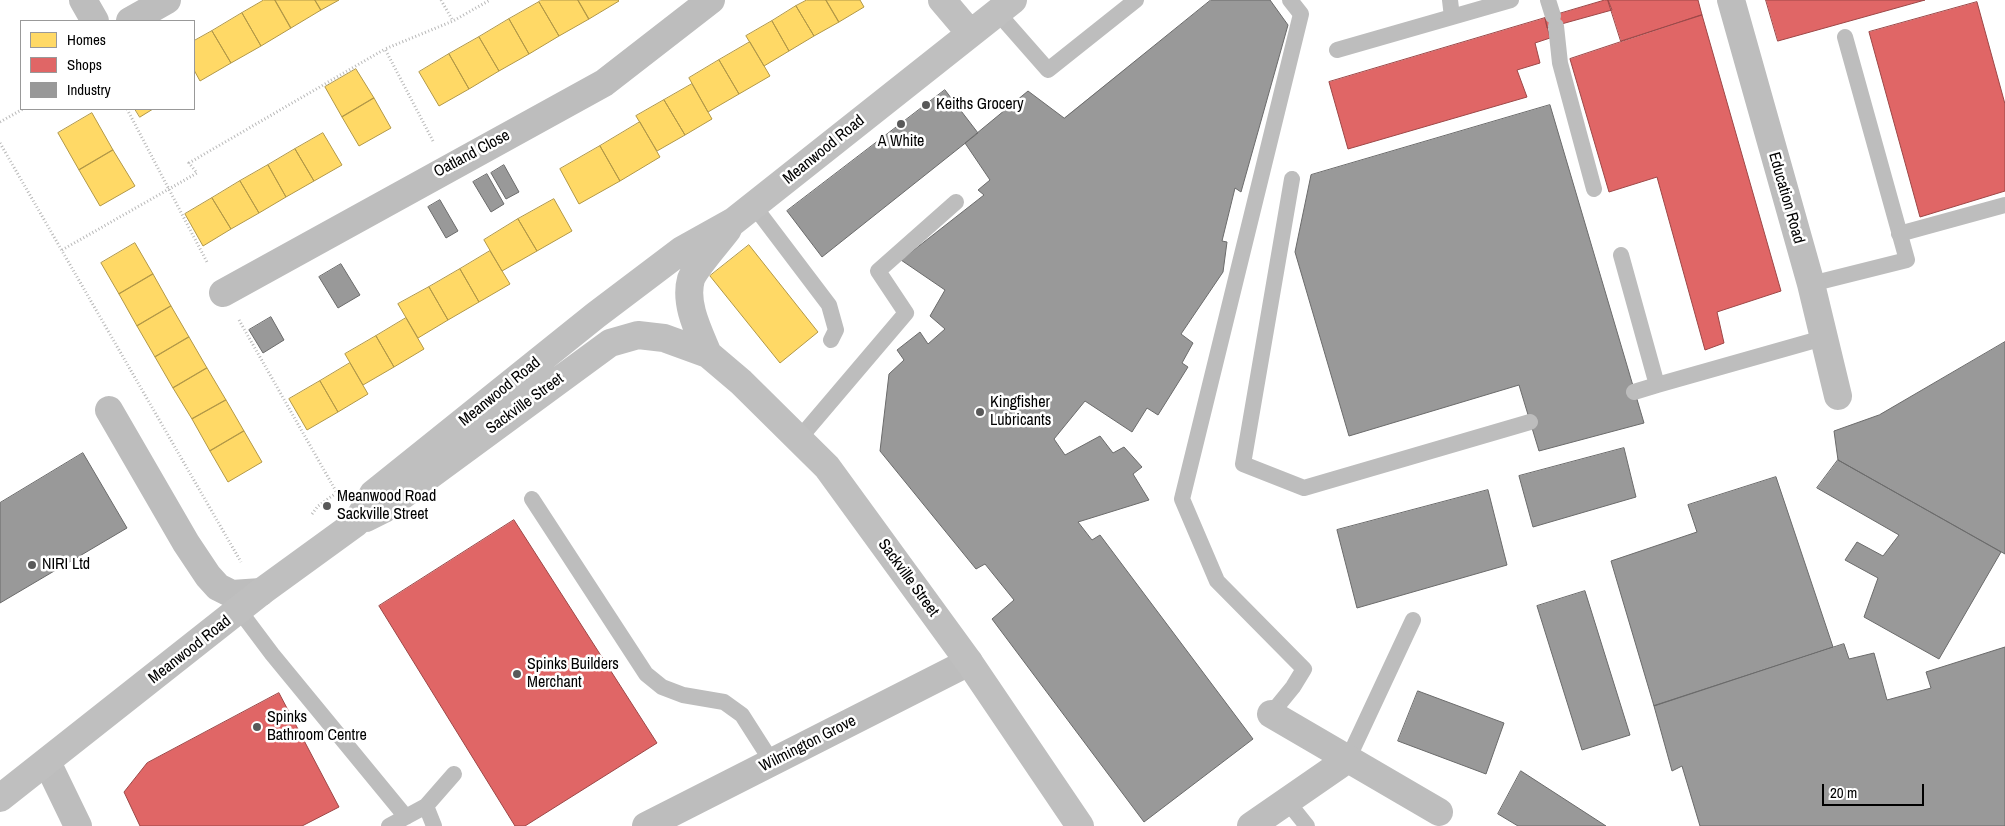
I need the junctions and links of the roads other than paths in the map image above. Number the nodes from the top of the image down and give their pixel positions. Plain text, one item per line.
1 (83, 0) edge
2 (167, 0) edge
3 (711, 0) edge
4 (942, 0) edge
5 (1136, 0) edge
6 (1290, 0) edge
7 (1450, 0) edge
8 (1511, 0) edge
9 (1731, 0) edge
10 (1005, 6) edge
11 (1552, 14) edge
12 (1452, 17) junction
13 (94, 20) edge
14 (132, 20) edge
15 (970, 32) junction
16 (1845, 37) dead end
17 (1337, 50) dead end
18 (1292, 179) dead end
19 (1594, 189) dead end
20 (956, 202) dead end
21 (2005, 205) edge
22 (744, 213) junction
23 (1899, 234) junction
24 (1621, 255) dead end
25 (1811, 284) junction
26 (223, 293) dead end
27 (1823, 338) junction
28 (831, 340) dead end
29 (708, 354) junction
30 (1657, 385) junction
31 (1634, 392) dead end
32 (1838, 396) dead end
33 (109, 410) dead end
34 (1530, 422) dead end
35 (798, 440) junction
36 (532, 499) dead end
37 (356, 523) junction
38 (261, 592) junction
39 (239, 610) junction
40 (1413, 620) dead end
41 (969, 662) junction
42 (1271, 714) joint
43 (1348, 759) junction
44 (47, 762) junction
45 (772, 762) junction
46 (454, 774) dead end
47 (0, 798) edge
48 (1287, 801) junction
49 (426, 806) junction
50 (406, 817) junction
51 (1442, 819) edge
52 (78, 826) edge
53 (389, 826) edge
54 (434, 826) edge
55 (646, 826) edge
56 (1080, 826) edge
57 (1251, 826) edge
58 (1308, 826) edge

1 - 13 street
2 - 14 street
3 - 26 street, Oatland Close
4 - 15 street
5 - 10 lane
6 - 42 lane
7 - 12 lane
8 - 12 lane
9 - 25 street, Education Road
10 - 15 street, Meanwood Road
11 - 19 lane
12 - 17 lane
15 - 22 street, Meanwood Road
16 - 23 lane
18 - 34 lane
20 - 35 lane
21 - 23 lane
22 - 28 lane
22 - 29 street, Sackville Street
22 - 37 street, Meanwood Road
23 - 25 lane
24 - 30 lane
25 - 27 street, Education Road
27 - 30 lane
27 - 32 street, Education Road
29 - 35 street, Sackville Street
29 - 37 street, Sackville Street
30 - 31 lane
33 - 38 street
35 - 41 street, Sackville Street
36 - 45 lane
37 - 38 street, Meanwood Road
38 - 39 street, Meanwood Road
39 - 44 street, Meanwood Road
39 - 50 lane
40 - 43 lane
41 - 45 street, Wilmington Grove
41 - 56 street, Sackville Street
42 - 43 street
43 - 48 street
43 - 51 street
44 - 47 street, Meanwood Road
44 - 52 street
45 - 55 street, Wilmington Grove
46 - 49 lane
48 - 57 street
48 - 58 lane
49 - 50 lane
49 - 54 lane
50 - 53 lane

